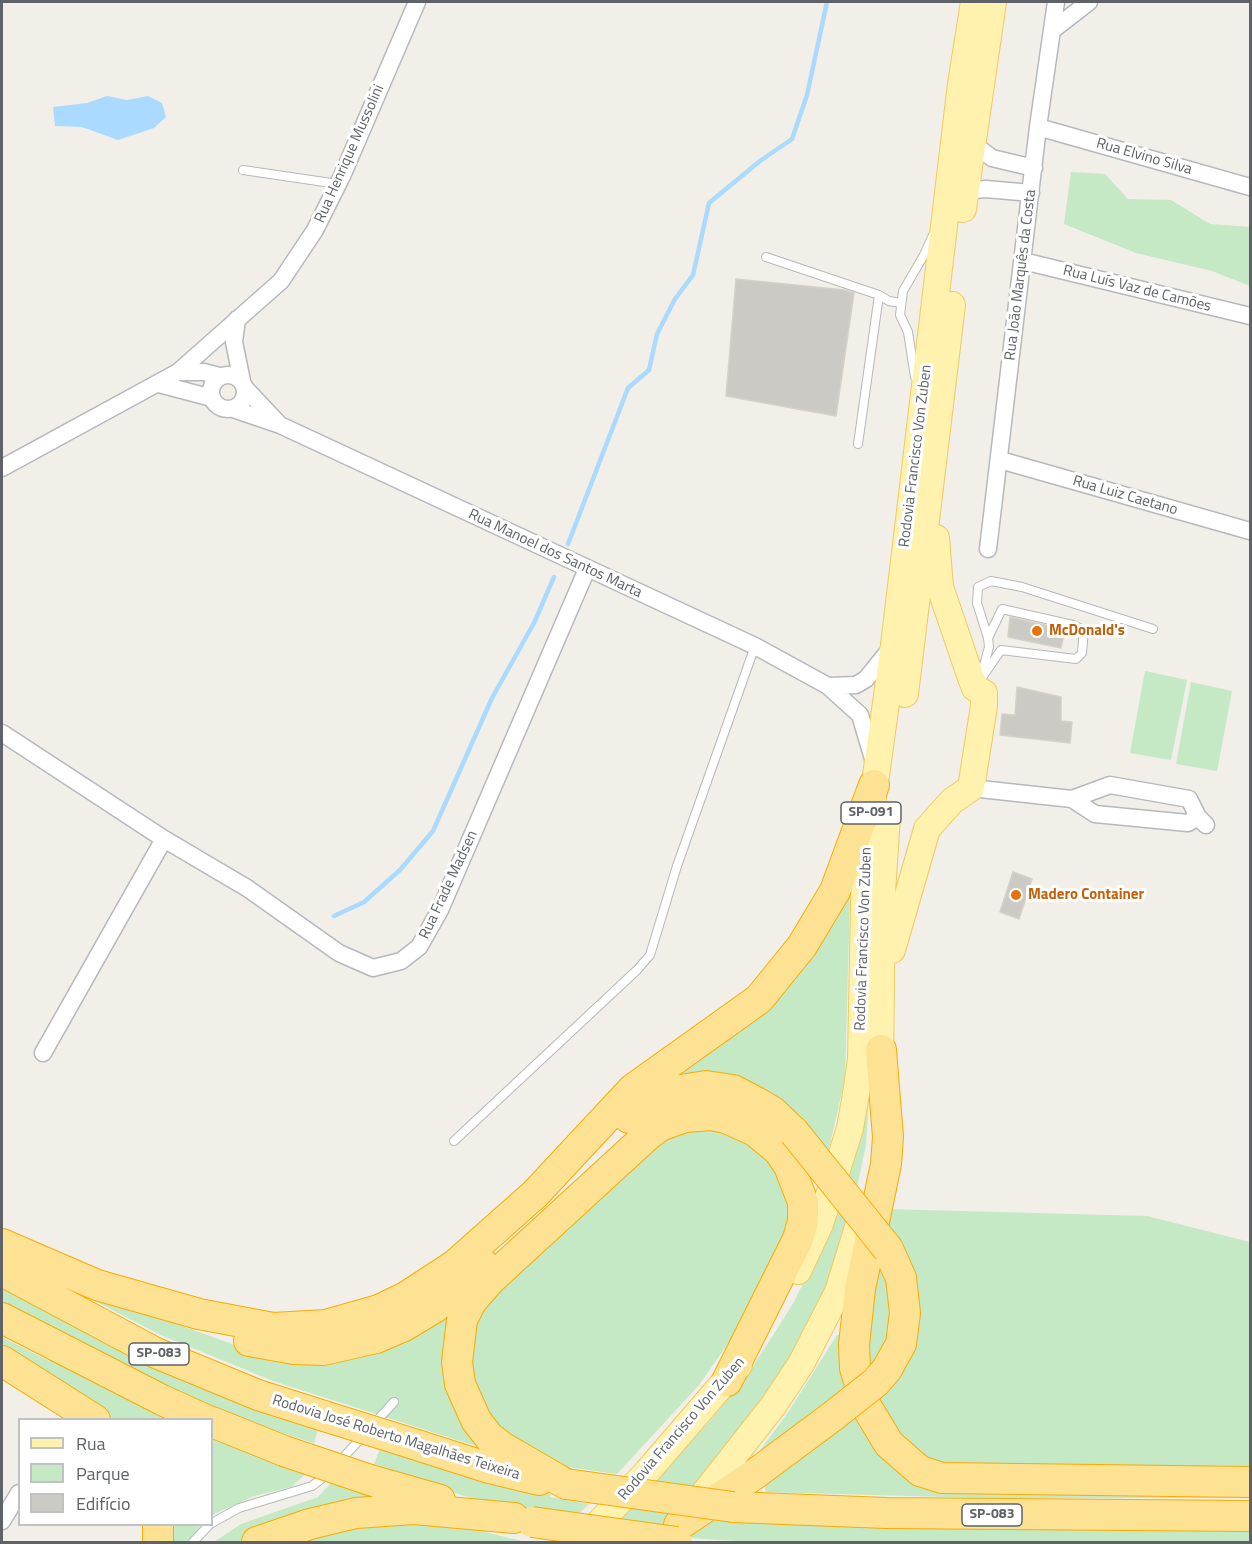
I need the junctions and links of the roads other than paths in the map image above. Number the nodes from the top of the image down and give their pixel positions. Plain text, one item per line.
1 (417, 2) edge
2 (974, 2) edge
3 (993, 2) edge
4 (1056, 2) edge
5 (1089, 2) edge
6 (1054, 29) junction
7 (1038, 127) junction
8 (972, 143) junction
9 (1034, 168) junction
10 (243, 170) dead end
11 (338, 184) junction
12 (1251, 187) edge
13 (1031, 193) junction
14 (956, 196) junction
15 (766, 257) dead end
16 (1023, 261) junction
17 (879, 295) junction
18 (901, 303) junction
19 (1251, 316) edge
20 (237, 319) junction
21 (213, 339) junction
22 (178, 372) junction
23 (212, 374) junction
24 (159, 384) junction
25 (244, 385) junction
26 (212, 398) junction
27 (233, 409) junction
28 (929, 424) junction
29 (280, 425) junction
30 (858, 444) dead end
31 (1000, 460) junction
32 (2, 468) edge
33 (1251, 531) edge
34 (988, 549) dead end
35 (587, 569) junction
36 (1153, 629) dead end
37 (988, 638) junction
38 (894, 645) junction
39 (755, 646) junction
40 (970, 674) junction
41 (828, 686) junction
42 (2, 733) edge
43 (875, 778) junction
44 (971, 788) junction
45 (1072, 799) junction
46 (164, 839) junction
47 (882, 994) junction
48 (882, 1050) junction
49 (43, 1053) dead end
50 (454, 1141) dead end
51 (2, 1244) edge
52 (2, 1271) edge
53 (97, 1284) junction
54 (2, 1318) edge
55 (2, 1361) edge
56 (727, 1381) junction
57 (394, 1402) dead end
58 (93, 1418) edge
59 (204, 1418) edge
60 (213, 1422) edge
61 (1251, 1482) edge
62 (566, 1484) junction
63 (18, 1495) edge
64 (1251, 1516) edge
65 (523, 1520) junction
66 (2, 1521) edge
67 (213, 1523) edge
68 (158, 1526) edge
69 (209, 1526) edge
70 (673, 1537) edge
71 (158, 1542) edge
72 (193, 1542) edge
73 (257, 1542) edge
74 (580, 1542) edge

1 - 11 street, Rua Henrique Mussolini
2 - 14 main road, Rodovia Francisco Von Zuben / SP-091
3 - 8 main road, Rodovia Francisco Von Zuben / SP-091
4 - 6 street, Rua João Marquês da Costa
5 - 6 street
6 - 7 street, Rua João Marquês da Costa
7 - 9 street, Rua João Marquês da Costa
7 - 12 street, Rua Elvino Silva
8 - 9 street
8 - 14 main road, Rodovia Francisco Von Zuben / SP-091
9 - 13 street, Rua João Marquês da Costa
10 - 11 lane
11 - 20 street, Rua Henrique Mussolini
13 - 14 street
13 - 16 street, Rua João Marquês da Costa
14 - 18 lane
14 - 28 main road, Rodovia Francisco Von Zuben / SP-091
15 - 17 lane
16 - 19 street, Rua Luís Vaz de Camões
16 - 31 street, Rua João Marquês da Costa
17 - 18 lane
17 - 30 lane
18 - 28 lane
20 - 21 street, Rua Henrique Mussolini
20 - 25 street
21 - 22 street, Rua Henrique Mussolini
21 - 23 street
22 - 23 street
22 - 24 street, Rua Henrique Mussolini
23 - 25 street
23 - 26 street
24 - 26 street
24 - 32 street, Rua Henrique Mussolini
25 - 27 street
25 - 29 street, Rua Manoel dos Santos Marta
26 - 27 street
27 - 29 street, Rua Manoel dos Santos Marta
28 - 38 main road, Rodovia Francisco Von Zuben / SP-091
28 - 40 main road
28 - 47 main road, Rodovia Francisco Von Zuben / SP-091
29 - 35 street, Rua Manoel dos Santos Marta
31 - 33 street, Rua Luiz Caetano
31 - 34 street, Rua João Marquês da Costa
35 - 39 street, Rua Manoel dos Santos Marta
35 - 46 street, Rua Frade Madsen
36 - 37 lane
37 - 40 lane
37 - 40 lane
38 - 41 street
38 - 43 main road, Rodovia Francisco Von Zuben / SP-091
39 - 41 street, Rua Manoel dos Santos Marta
39 - 50 lane
40 - 44 main road
41 - 43 street, Rua Manoel dos Santos Marta
42 - 46 street, Rua Frade Madsen
43 - 53 highway
43 - 56 main road, Rodovia Francisco Von Zuben / SP-091
44 - 45 street
44 - 47 main road
45 - 45 street
46 - 49 street
47 - 48 main road, Rodovia Francisco Von Zuben / SP-091
48 - 61 highway
48 - 70 main road, Rodovia Francisco Von Zuben / SP-091
51 - 53 highway
52 - 62 highway, Rodovia José Roberto Magalhães Teixeira / SP-083, bridge
53 - 70 highway, bridge
54 - 59 highway, SP-083
55 - 58 highway
56 - 62 highway
56 - 74 main road, Rodovia Francisco Von Zuben / SP-091
57 - 67 lane
60 - 65 highway, bridge
62 - 64 highway, Rodovia José Roberto Magalhães Teixeira / SP-083, bridge
63 - 66 street
65 - 70 highway, bridge
65 - 73 highway
68 - 71 highway
69 - 72 lane

